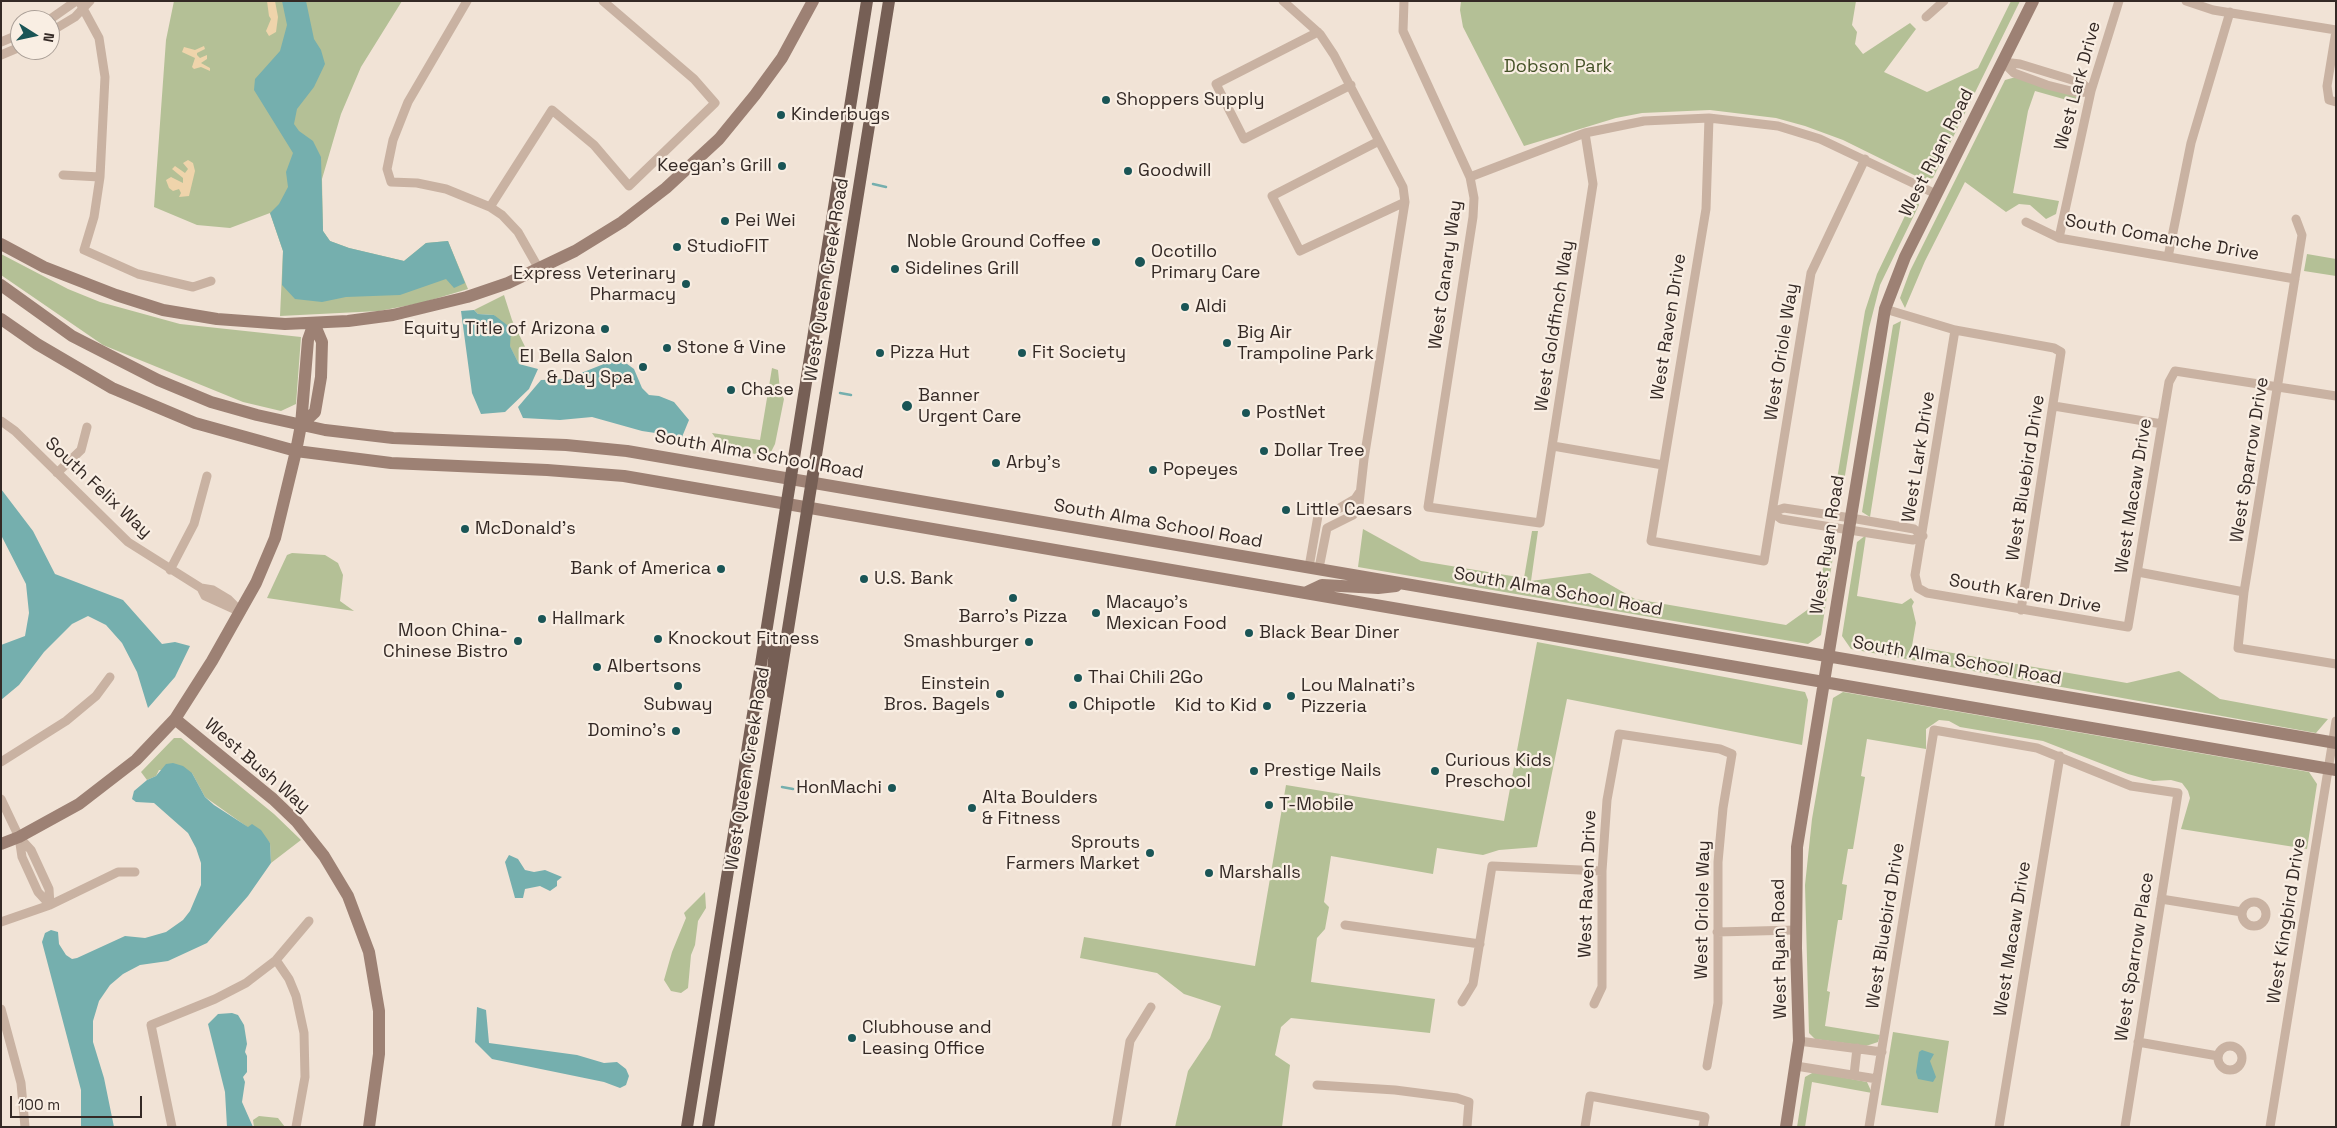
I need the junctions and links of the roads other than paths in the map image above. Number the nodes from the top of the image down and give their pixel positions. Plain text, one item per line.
1 (90, 1) edge
2 (468, 1) edge
3 (813, 1) edge
4 (867, 1) edge
5 (888, 1) edge
6 (1283, 1) edge
7 (1404, 1) edge
8 (1944, 1) edge
9 (2033, 1) edge
10 (2119, 1) edge
11 (2186, 1) edge
12 (603, 2) edge
13 (79, 4) edge
14 (2230, 12) junction
15 (60, 14) edge
16 (1926, 17) dead end
17 (60, 27) edge
18 (2336, 30) edge
19 (1318, 32) junction
20 (2003, 62) junction
21 (1351, 85) junction
22 (2092, 91) junction
23 (2332, 101) edge
24 (1709, 118) junction
25 (1586, 134) junction
26 (1379, 141) junction
27 (1865, 159) junction
28 (63, 175) dead end
29 (1470, 177) junction
30 (100, 178) junction
31 (1936, 194) junction
32 (1405, 202) junction
33 (490, 207) junction
34 (2296, 220) dead end
35 (2026, 222) dead end
36 (2059, 238) junction
37 (1, 244) edge
38 (2168, 256) junction
39 (538, 269) junction
40 (2295, 279) junction
41 (212, 282) dead end
42 (1, 285) edge
43 (1885, 309) junction
44 (1, 319) edge
45 (314, 323) junction
46 (1955, 330) junction
47 (2279, 386) junction
48 (2336, 396) edge
49 (2054, 406) junction
50 (1, 421) edge
51 (2162, 424) junction
52 (301, 425) junction
53 (87, 428) dead end
54 (1553, 446) junction
55 (296, 451) junction
56 (1663, 465) junction
57 (57, 473) junction
58 (207, 476) dead end
59 (791, 478) junction
60 (812, 482) junction
61 (1359, 493) junction
62 (787, 504) junction
63 (808, 508) junction
64 (1772, 512) junction
65 (1540, 523) joint
66 (1849, 524) junction
67 (1923, 536) junction
68 (1764, 561) joint
69 (1314, 568) junction
70 (170, 570) junction
71 (2138, 572) junction
72 (1412, 584) junction
73 (1918, 588) joint
74 (2244, 592) junction
75 (1305, 593) junction
76 (2021, 610) junction
77 (241, 612) junction
78 (2128, 627) joint
79 (765, 639) junction
80 (1828, 656) junction
81 (2336, 664) edge
82 (110, 676) dead end
83 (1824, 682) junction
84 (175, 719) junction
85 (2336, 721) edge
86 (772, 732) junction
87 (1619, 734) joint
88 (2334, 743) edge
89 (2060, 756) junction
90 (1, 762) edge
91 (2332, 769) edge
92 (1, 799) edge
93 (19, 837) junction
94 (1, 844) edge
95 (1602, 871) junction
96 (136, 872) dead end
97 (2162, 899) junction
98 (50, 905) junction
99 (2242, 912) dead end
100 (309, 921) dead end
101 (1, 922) edge
102 (1345, 925) dead end
103 (1796, 930) junction
104 (1717, 932) junction
105 (1480, 944) junction
106 (276, 960) junction
107 (1462, 1002) dead end
108 (1594, 1004) dead end
109 (1152, 1007) dead end
110 (1, 1009) edge
111 (1799, 1042) junction
112 (2138, 1042) junction
113 (1857, 1048) junction
114 (1882, 1052) junction
115 (2218, 1056) dead end
116 (1707, 1066) dead end
117 (1796, 1066) junction
118 (1854, 1075) junction
119 (1878, 1079) junction
120 (1317, 1085) dead end
121 (1704, 1122) edge
122 (25, 1127) edge
123 (172, 1127) edge
124 (296, 1127) edge
125 (369, 1127) edge
126 (687, 1127) edge
127 (708, 1127) edge
128 (1116, 1127) edge
129 (1467, 1127) edge
130 (1585, 1127) edge
131 (1786, 1127) edge
132 (1869, 1127) edge
133 (1999, 1127) edge
134 (2125, 1127) edge
135 (2270, 1127) edge

1 - 13 street
2 - 33 street
3 - 39 main road
4 - 59 main road, West Queen Creek Road
5 - 60 main road, West Queen Creek Road
6 - 19 street
7 - 29 street, West Canary Way
8 - 16 street
9 - 20 main road, West Ryan Road
10 - 22 street, West Lark Drive
11 - 14 street
12 - 33 street
13 - 15 street
13 - 17 street
13 - 30 street
14 - 18 street
14 - 38 street
18 - 23 street
19 - 21 street
19 - 21 street
20 - 22 street
20 - 31 main road, West Ryan Road
21 - 26 street
22 - 36 street, West Lark Drive
24 - 25 street
24 - 27 street
24 - 56 street, West Raven Drive
25 - 29 street
25 - 54 street, West Goldfinch Way
26 - 32 street
26 - 32 street
27 - 31 street
27 - 64 street, West Oriole Way
28 - 30 street
29 - 65 street, West Canary Way
30 - 41 street
31 - 43 main road, West Ryan Road
32 - 61 street
33 - 39 street
34 - 40 street, West Sparrow Drive
35 - 36 street, South Comanche Drive
36 - 38 street, South Comanche Drive
37 - 45 main road
38 - 40 street, South Comanche Drive
39 - 45 main road
40 - 47 street, West Sparrow Drive
42 - 52 main road, South Alma School Road
43 - 46 street
43 - 66 main road, West Ryan Road
44 - 55 main road
45 - 52 main road
46 - 49 street, West Bluebird Drive
46 - 67 street, West Lark Drive
47 - 48 street
47 - 51 street, West Macaw Drive
47 - 74 street, West Sparrow Drive
49 - 51 street
49 - 76 street, West Bluebird Drive
50 - 57 street, South Felix Way
51 - 71 street, West Macaw Drive
52 - 55 main road
52 - 59 main road, South Alma School Road
53 - 57 street
54 - 56 street
54 - 65 street, West Goldfinch Way
55 - 62 main road
55 - 77 main road
56 - 68 street, West Raven Drive
57 - 70 street, South Felix Way
58 - 70 street
59 - 60 main road, South Alma School Road
59 - 62 main road, West Queen Creek Road
60 - 63 main road, West Queen Creek Road
60 - 69 main road, South Alma School Road
61 - 69 street
61 - 69 street
62 - 63 main road
62 - 79 main road, West Queen Creek Road
63 - 75 main road
63 - 86 main road, West Queen Creek Road
64 - 66 street
64 - 68 street, West Oriole Way
66 - 67 street
66 - 80 main road, West Ryan Road
67 - 73 street, West Lark Drive
69 - 72 main road, South Alma School Road
70 - 77 street, South Felix Way
71 - 74 street
71 - 78 street, West Macaw Drive
72 - 75 main road
72 - 80 main road, South Alma School Road
73 - 76 street, South Karen Drive
74 - 81 street, West Sparrow Drive
75 - 83 main road
76 - 78 street, South Karen Drive
77 - 84 main road
79 - 86 main road
79 - 126 main road, West Queen Creek Road
80 - 83 main road, West Ryan Road
80 - 88 main road, South Alma School Road
82 - 90 street
83 - 91 main road
83 - 103 main road, West Ryan Road
84 - 93 main road
84 - 125 main road, West Bush Way
85 - 88 street, West Kingbird Drive
86 - 127 main road, West Queen Creek Road
87 - 95 street, West Raven Drive
87 - 104 street, West Oriole Way
88 - 91 street, West Kingbird Drive
89 - 97 street, West Sparrow Place
89 - 114 street, West Bluebird Drive
89 - 133 street, West Macaw Drive
91 - 135 street, West Kingbird Drive
92 - 93 street
93 - 94 main road
93 - 98 street
95 - 105 street
95 - 108 street, West Raven Drive
96 - 98 street
97 - 99 street
97 - 112 street, West Sparrow Place
98 - 101 street
100 - 106 street
102 - 105 street
103 - 104 street
103 - 111 main road, West Ryan Road
104 - 116 street, West Oriole Way
105 - 107 street
106 - 123 street
106 - 124 street
109 - 128 street
110 - 122 street
111 - 113 street
111 - 117 main road, West Ryan Road
112 - 115 street
112 - 134 street, West Sparrow Place
113 - 114 street
113 - 118 street
114 - 119 street, West Bluebird Drive
117 - 118 street
117 - 131 main road, West Ryan Road
118 - 119 street
119 - 132 street, West Bluebird Drive
120 - 129 street
121 - 130 street

